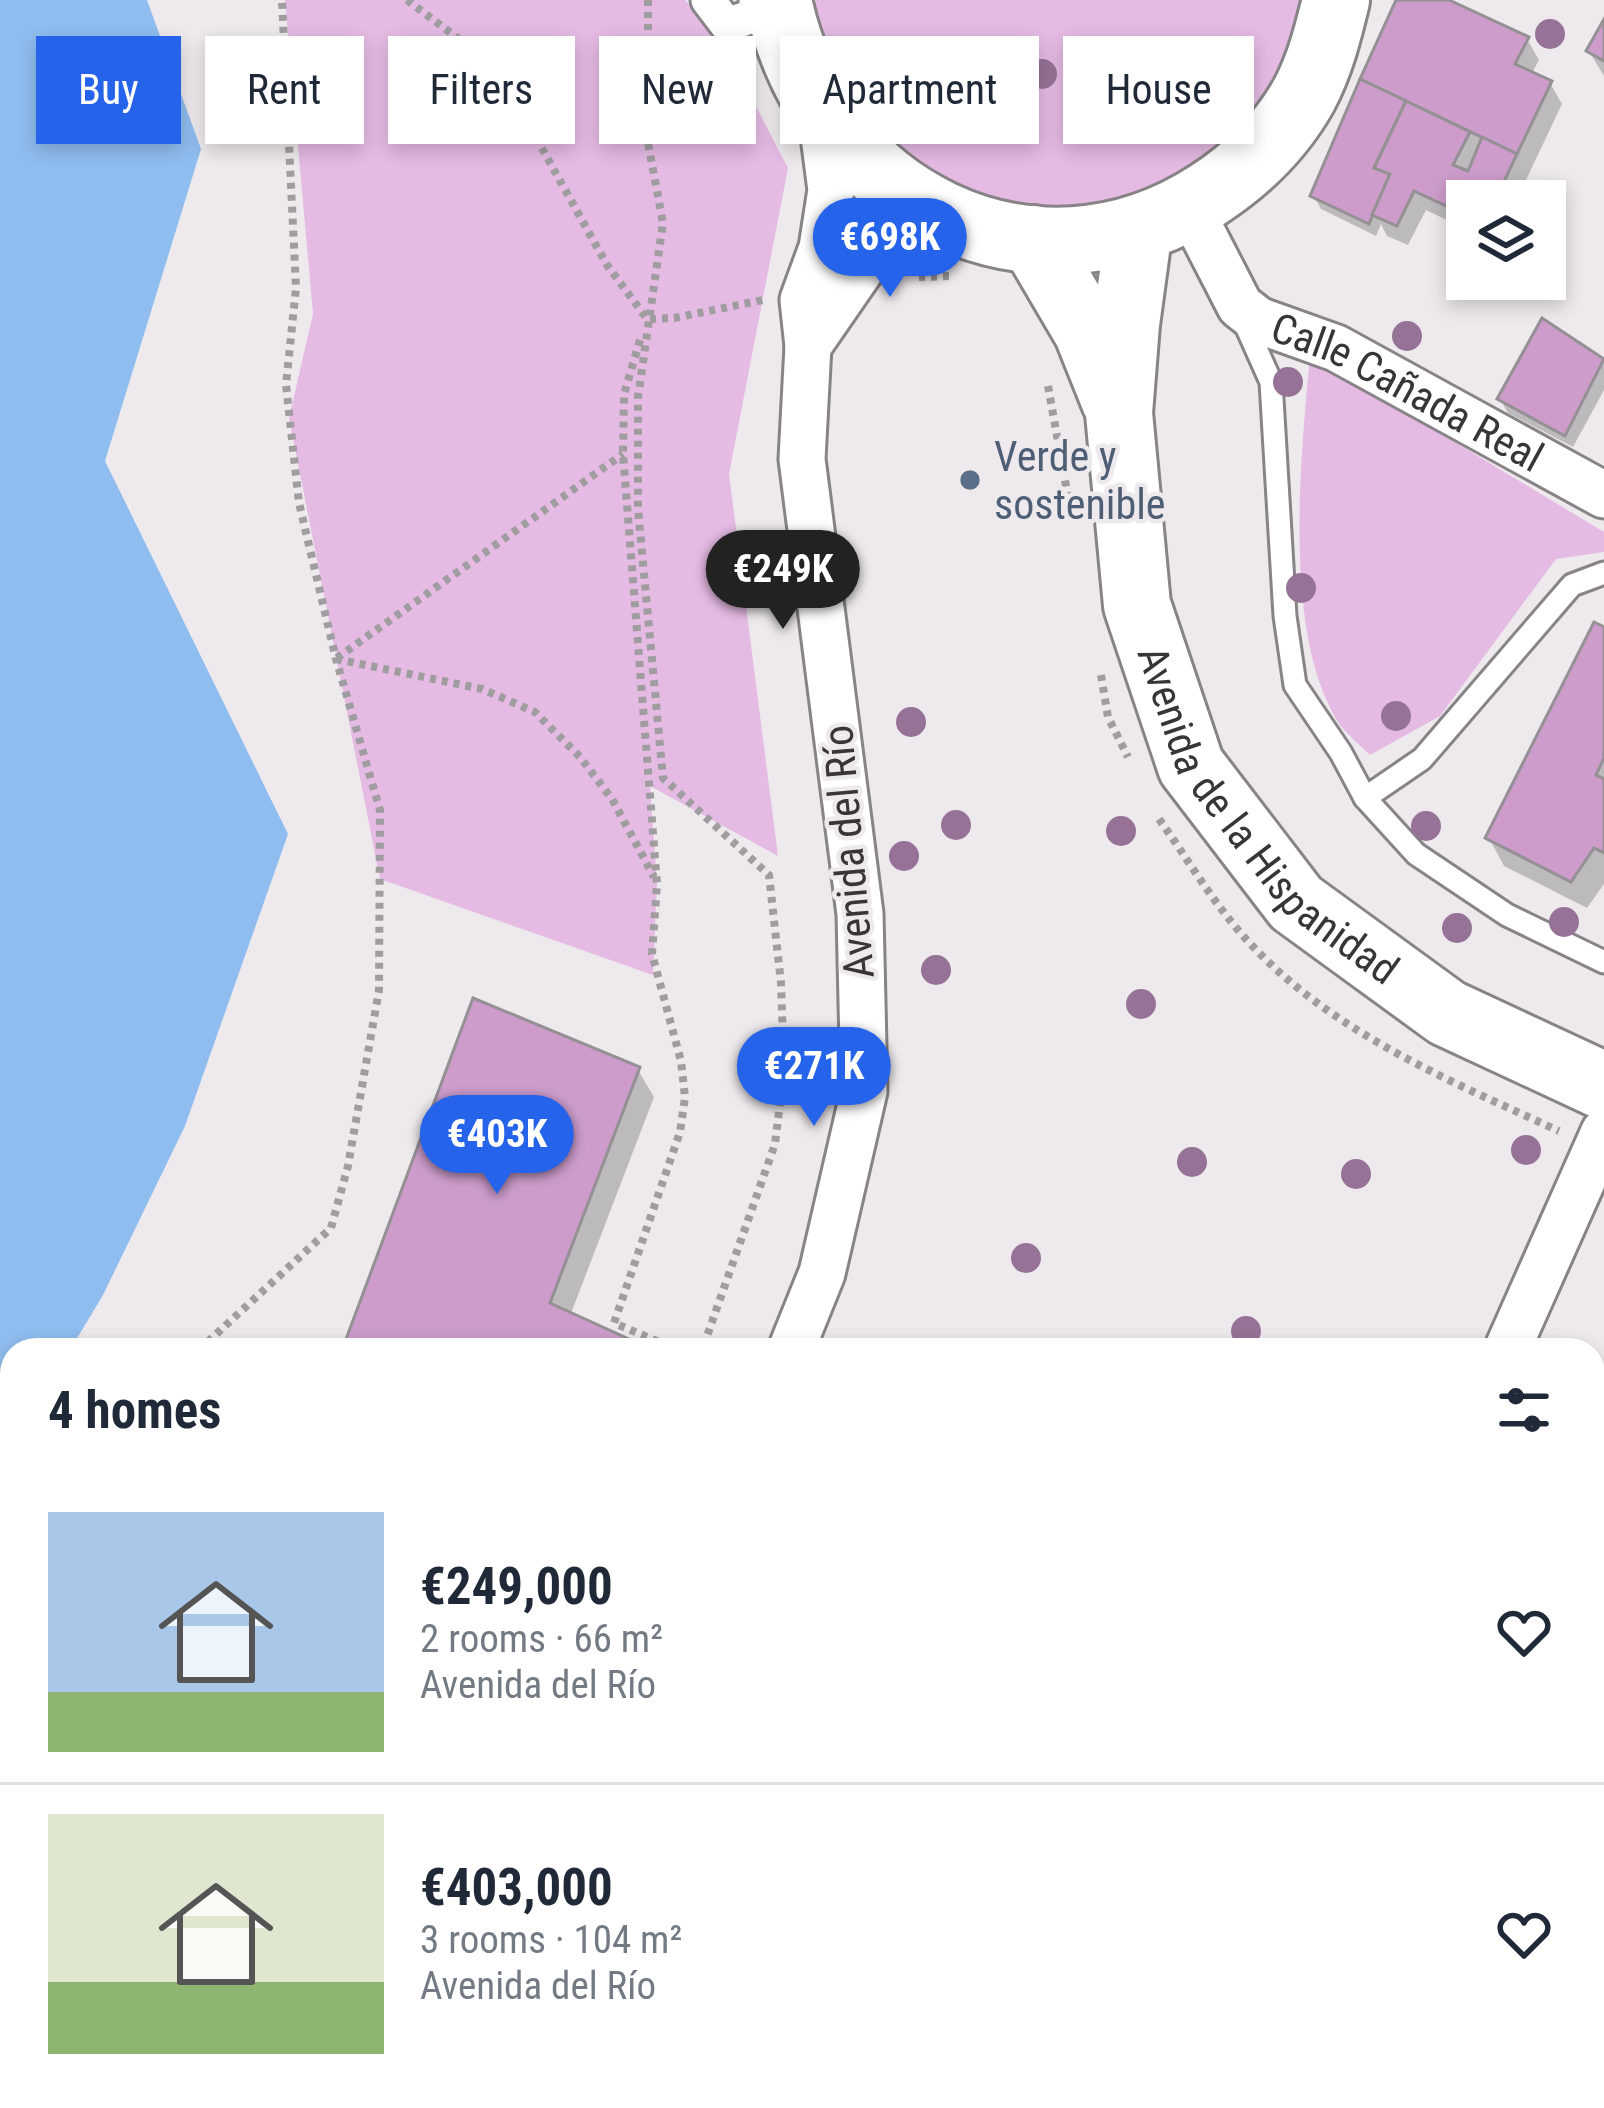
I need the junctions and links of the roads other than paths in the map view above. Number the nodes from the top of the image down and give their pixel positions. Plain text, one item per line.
1 (708, 0) edge
2 (756, 0) edge
3 (778, 0) edge
4 (1336, 0) edge
5 (789, 36) edge
6 (825, 144) edge
7 (846, 144) edge
8 (1187, 204) junction
9 (1033, 239) junction
10 (955, 246) junction
11 (1224, 278) junction
12 (808, 346) junction
13 (1119, 413) junction
14 (1604, 495) edge
15 (1604, 573) edge
16 (1365, 798) junction
17 (1604, 962) edge
18 (1604, 1086) edge
19 (1604, 1132) edge
20 (796, 1338) edge
21 (1512, 1338) edge

1 - 2 street
3 - 5 main road
4 - 8 main road
6 - 12 street, Avenida del Río
7 - 10 main road
8 - 9 main road
8 - 11 street, Calle Cañada Real
8 - 13 main road, Avenida de la Hispanidad
9 - 10 main road
9 - 13 main road, Avenida de la Hispanidad
10 - 12 street
11 - 14 street, Calle Cañada Real
11 - 16 lane
12 - 20 street, Avenida del Río
13 - 18 main road, Avenida de la Hispanidad
15 - 16 lane
16 - 17 lane
19 - 21 street

